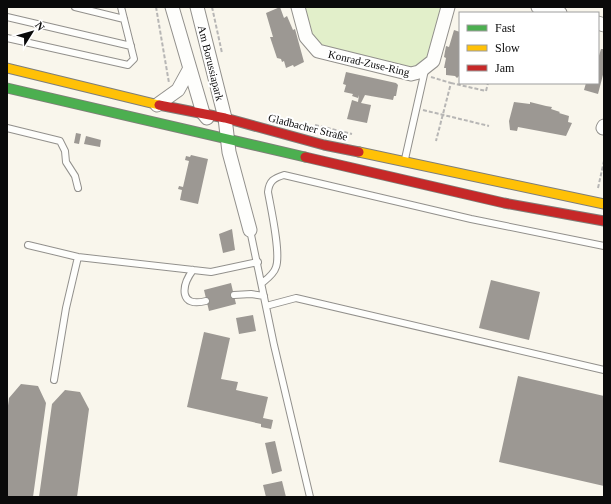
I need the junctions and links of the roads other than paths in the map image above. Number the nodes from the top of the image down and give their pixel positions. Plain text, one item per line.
1 (75, 7) edge
2 (121, 7) edge
3 (172, 7) edge
4 (197, 7) edge
5 (298, 7) edge
6 (448, 7) edge
7 (538, 7) edge
8 (556, 12) edge
9 (7, 17) edge
10 (124, 19) junction
11 (7, 38) edge
12 (131, 46) junction
13 (7, 68) edge
14 (189, 70) junction
15 (424, 72) junction
16 (7, 88) edge
17 (157, 105) junction
18 (203, 113) junction
19 (225, 118) junction
20 (7, 128) edge
21 (226, 138) junction
22 (404, 162) junction
23 (78, 188) dead end
24 (604, 204) edge
25 (604, 221) edge
26 (250, 230) joint
27 (28, 245) dead end
28 (604, 246) edge
29 (78, 257) junction
30 (258, 262) junction
31 (193, 270) junction
32 (262, 283) junction
33 (234, 295) dead end
34 (264, 296) junction
35 (206, 301) dead end
36 (266, 306) junction
37 (604, 370) edge
38 (54, 380) dead end
39 (310, 497) edge

1 - 10 lane
2 - 10 lane
3 - 14 street, Am Borussiapark
4 - 19 street, Am Borussiapark
5 - 15 street, Konrad-Zuse-Ring
6 - 15 street, Konrad-Zuse-Ring
7 - 8 street
9 - 12 lane
10 - 12 lane
11 - 12 lane
13 - 17 main road, Gladbacher Straße
14 - 17 street
14 - 18 street, Am Borussiapark
15 - 22 lane
16 - 21 main road
17 - 18 main road, Gladbacher Straße
18 - 19 main road, Gladbacher Straße
18 - 21 street
19 - 21 street, Am Borussiapark
19 - 22 main road, Gladbacher Straße
20 - 23 lane
21 - 25 main road
21 - 26 street, Am Borussiapark
22 - 24 main road, Gladbacher Straße
26 - 30 lane
27 - 29 lane
28 - 32 lane
29 - 31 lane
29 - 38 lane
30 - 31 lane
30 - 32 lane
31 - 35 lane
32 - 34 lane
33 - 34 lane
34 - 36 lane
36 - 37 lane
36 - 39 lane

